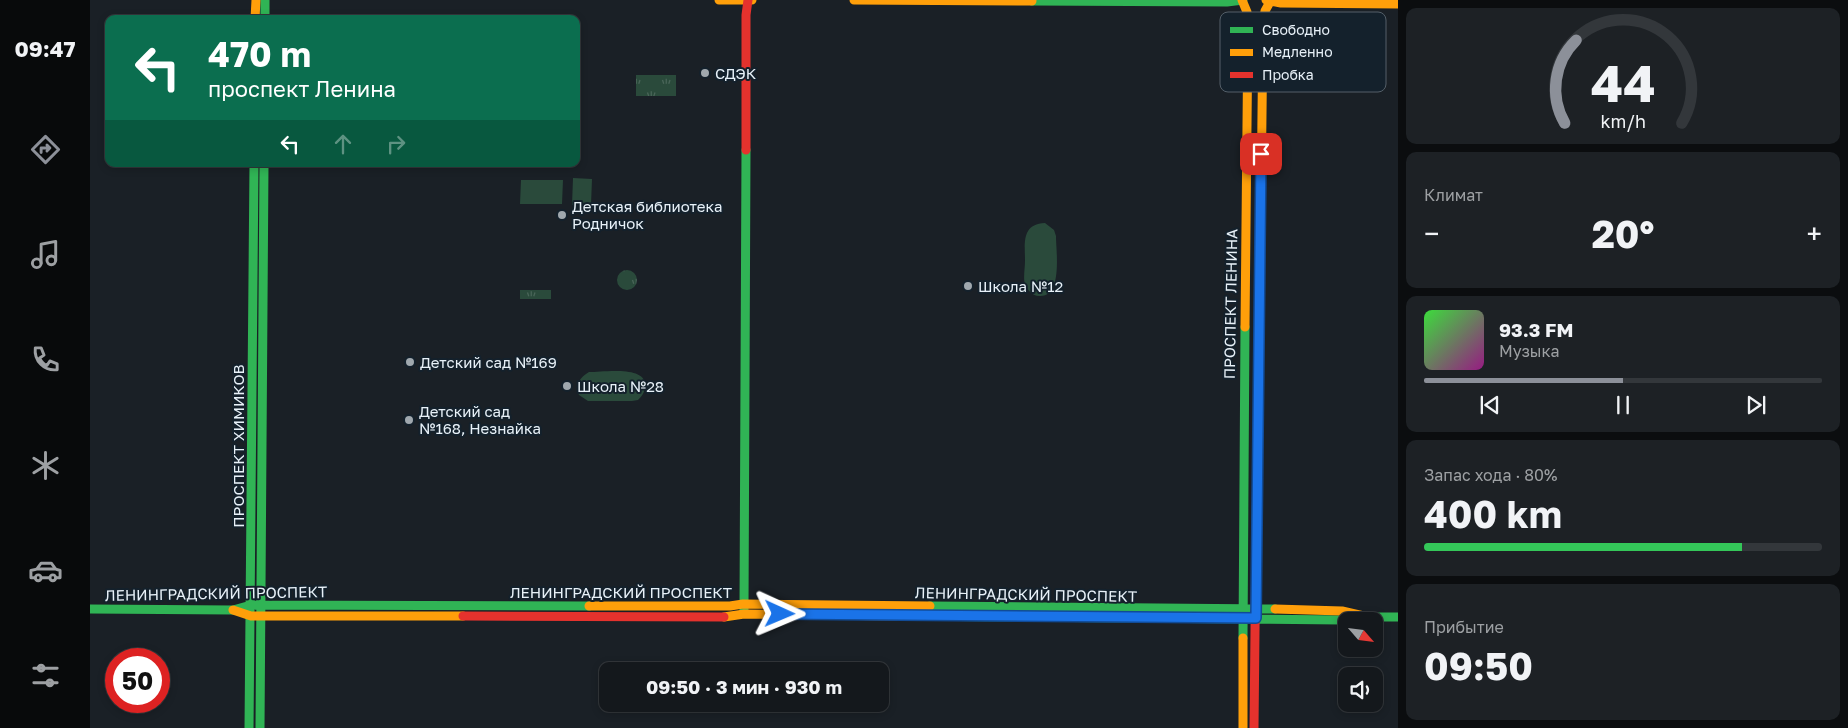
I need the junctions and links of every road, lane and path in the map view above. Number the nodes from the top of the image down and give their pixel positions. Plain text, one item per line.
1 (256, 0) edge
2 (265, 0) edge
3 (719, 0) edge
4 (748, 0) edge
5 (752, 0) edge
6 (854, 0) edge
7 (1242, 0) edge
8 (1269, 0) edge
9 (1398, 4) edge
10 (1247, 12) edge
11 (1265, 12) edge
12 (255, 15) edge
13 (265, 15) edge
14 (1247, 92) edge
15 (1262, 92) edge
16 (254, 167) edge
17 (264, 167) edge
18 (743, 604) junction
19 (251, 605) junction
20 (261, 605) junction
21 (90, 609) edge
22 (233, 610) junction
23 (744, 614) junction
24 (1242, 614) junction
25 (1256, 614) junction
26 (251, 616) junction
27 (261, 616) junction
28 (1398, 617) edge
29 (249, 728) edge
30 (260, 728) edge
31 (1243, 728) edge
32 (1254, 728) edge

1 - 12 main road
2 - 13 main road
3 - 4 main road
4 - 5 main road
4 - 18 main road
6 - 7 main road
7 - 10 main road, ПРОСПЕКТ ЛЕНИНА
8 - 9 main road
8 - 11 main road, ПРОСПЕКТ ЛЕНИНА
14 - 24 main road, ПРОСПЕКТ ЛЕНИНА
15 - 25 main road, ПРОСПЕКТ ЛЕНИНА
16 - 19 main road, ПРОСПЕКТ ХИМИКОВ
17 - 20 main road, ПРОСПЕКТ ХИМИКОВ
18 - 20 main road, ЛЕНИНГРАДСКИЙ ПРОСПЕКТ
18 - 23 main road
18 - 24 main road, ЛЕНИНГРАДСКИЙ ПРОСПЕКТ
19 - 20 main road, ЛЕНИНГРАДСКИЙ ПРОСПЕКТ
19 - 22 main road, ЛЕНИНГРАДСКИЙ ПРОСПЕКТ
19 - 26 main road, ПРОСПЕКТ ХИМИКОВ
20 - 27 main road, ПРОСПЕКТ ХИМИКОВ
21 - 22 main road, ЛЕНИНГРАДСКИЙ ПРОСПЕКТ
22 - 26 main road, ЛЕНИНГРАДСКИЙ ПРОСПЕКТ
23 - 24 main road, ЛЕНИНГРАДСКИЙ ПРОСПЕКТ
23 - 27 main road, ЛЕНИНГРАДСКИЙ ПРОСПЕКТ
24 - 25 main road
24 - 31 main road, ПРОСПЕКТ ЛЕНИНА
25 - 28 main road
25 - 32 main road, ПРОСПЕКТ ЛЕНИНА
26 - 27 main road, ЛЕНИНГРАДСКИЙ ПРОСПЕКТ
26 - 29 main road, ПРОСПЕКТ ХИМИКОВ
27 - 30 main road, ПРОСПЕКТ ХИМИКОВ

